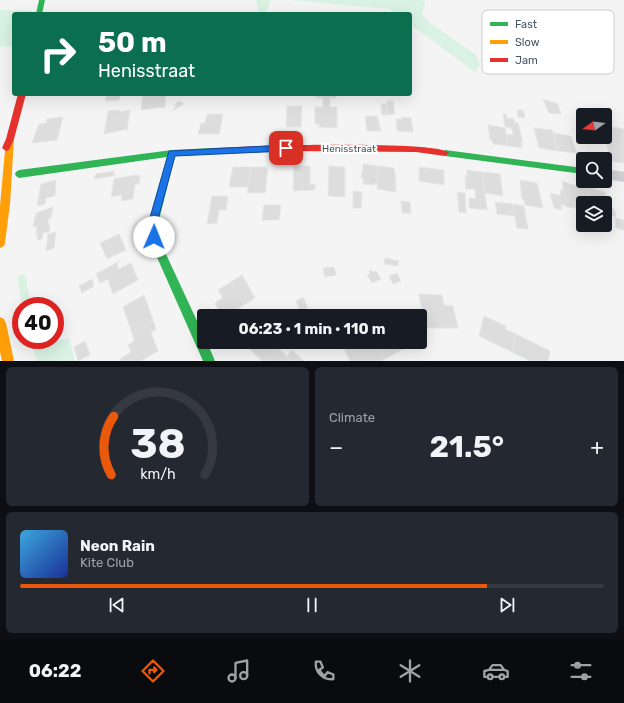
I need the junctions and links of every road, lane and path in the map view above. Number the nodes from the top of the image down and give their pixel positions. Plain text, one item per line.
1 (42, 0) edge
2 (39, 12) edge
3 (21, 96) edge
4 (10, 139) junction
5 (172, 153) junction
6 (0, 162) edge
7 (576, 170) edge
8 (19, 174) dead end
9 (612, 175) edge
10 (624, 177) edge
11 (0, 243) edge
12 (0, 323) edge
13 (8, 361) edge
14 (209, 361) edge

1 - 2 street
3 - 4 street
4 - 6 street
4 - 11 street
5 - 7 street, Henisstraat
5 - 8 street, Henisstraat
5 - 14 street
9 - 10 street
12 - 13 street

